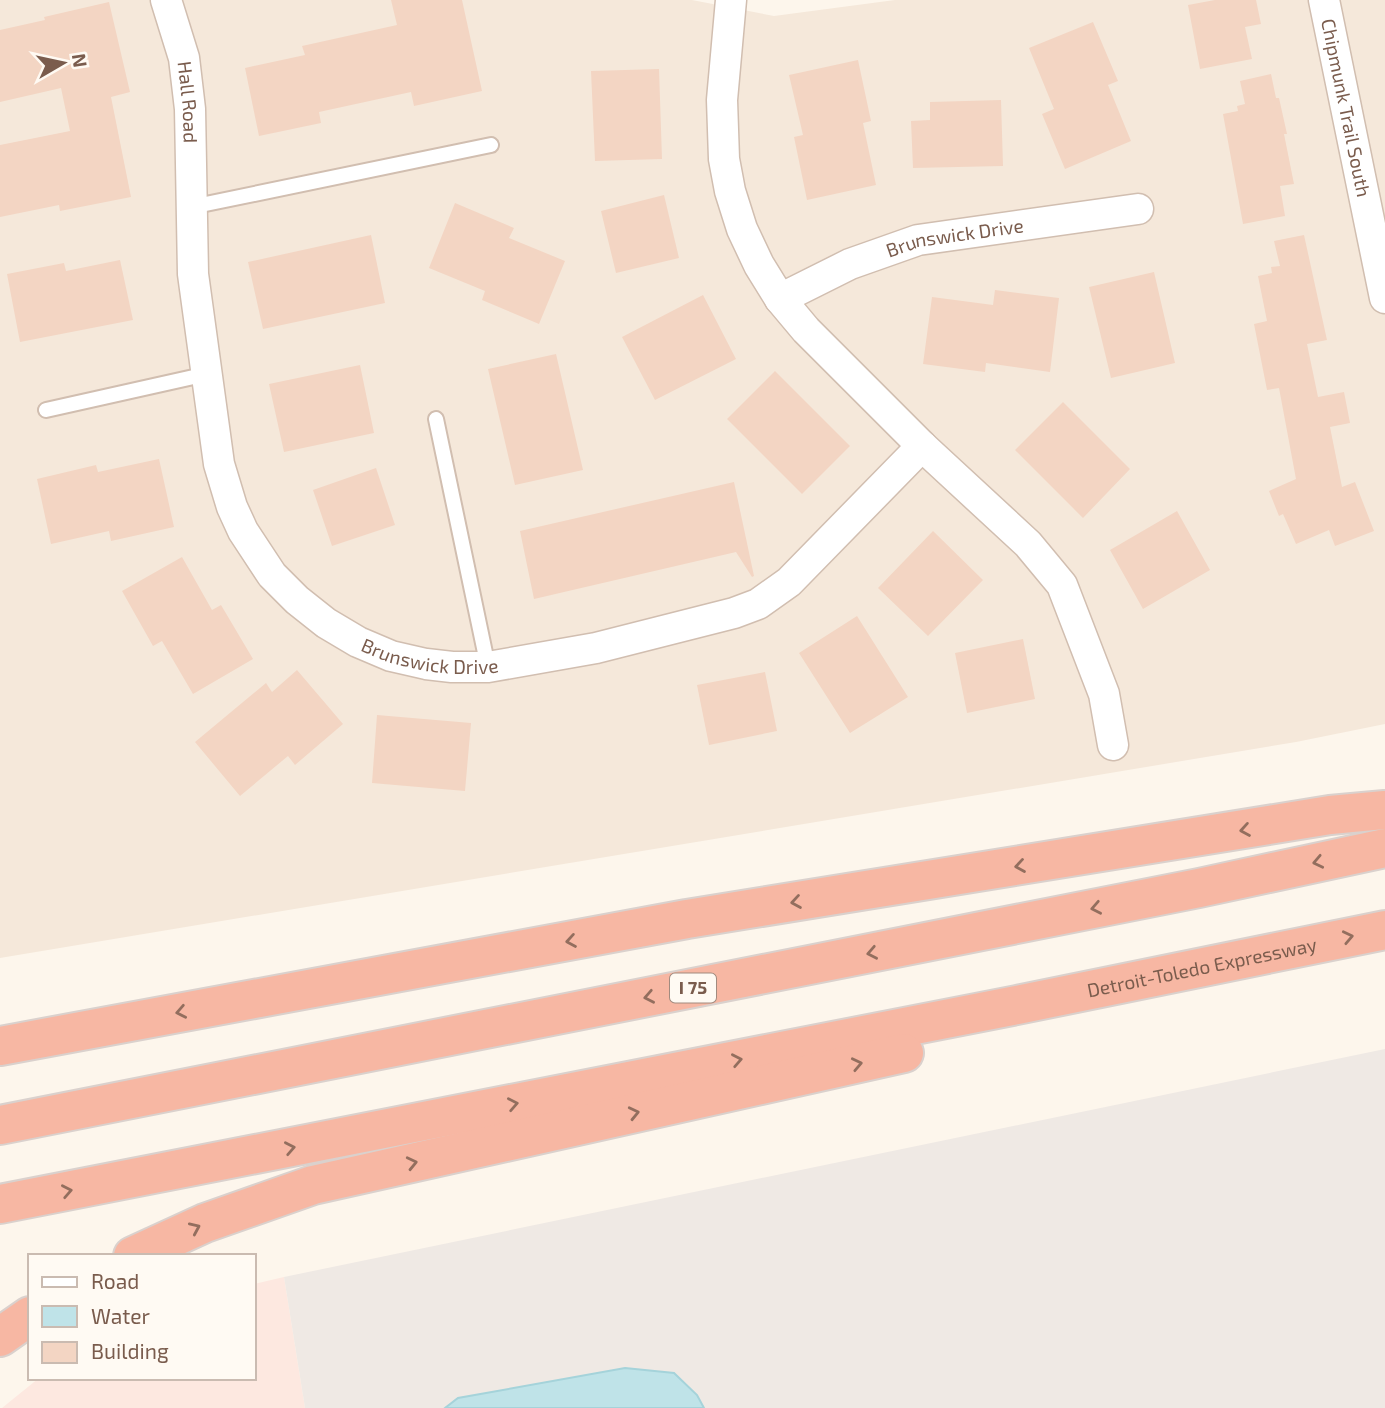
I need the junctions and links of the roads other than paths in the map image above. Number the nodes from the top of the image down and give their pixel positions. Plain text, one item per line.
1 (166, 0) edge
2 (731, 0) edge
3 (1324, 0) edge
4 (491, 145) dead end
5 (191, 208) junction
6 (1138, 209) dead end
7 (1385, 298) edge
8 (780, 299) junction
9 (207, 374) junction
10 (46, 411) dead end
11 (436, 419) dead end
12 (922, 446) junction
13 (488, 667) junction
14 (1114, 746) dead end
15 (1385, 810) edge
16 (1385, 848) edge
17 (1385, 930) edge
18 (1017, 1005) junction
19 (0, 1046) edge
20 (0, 1125) edge
21 (0, 1205) edge
22 (137, 1254) edge
23 (28, 1317) edge
24 (0, 1337) edge

1 - 5 street, Hall Road
2 - 8 street
3 - 7 street, Chipmunk Trail South
4 - 5 lane
5 - 9 street, Brunswick Drive
6 - 8 street, Brunswick Drive
8 - 12 street
9 - 10 lane
9 - 13 street, Brunswick Drive
11 - 13 lane
12 - 13 street, Brunswick Drive
12 - 14 street
15 -> 19 highway
16 -> 20 highway, I 75
18 -> 17 highway, Detroit-Toledo Expressway
21 -> 18 highway
22 -> 18 highway
23 - 24 highway

